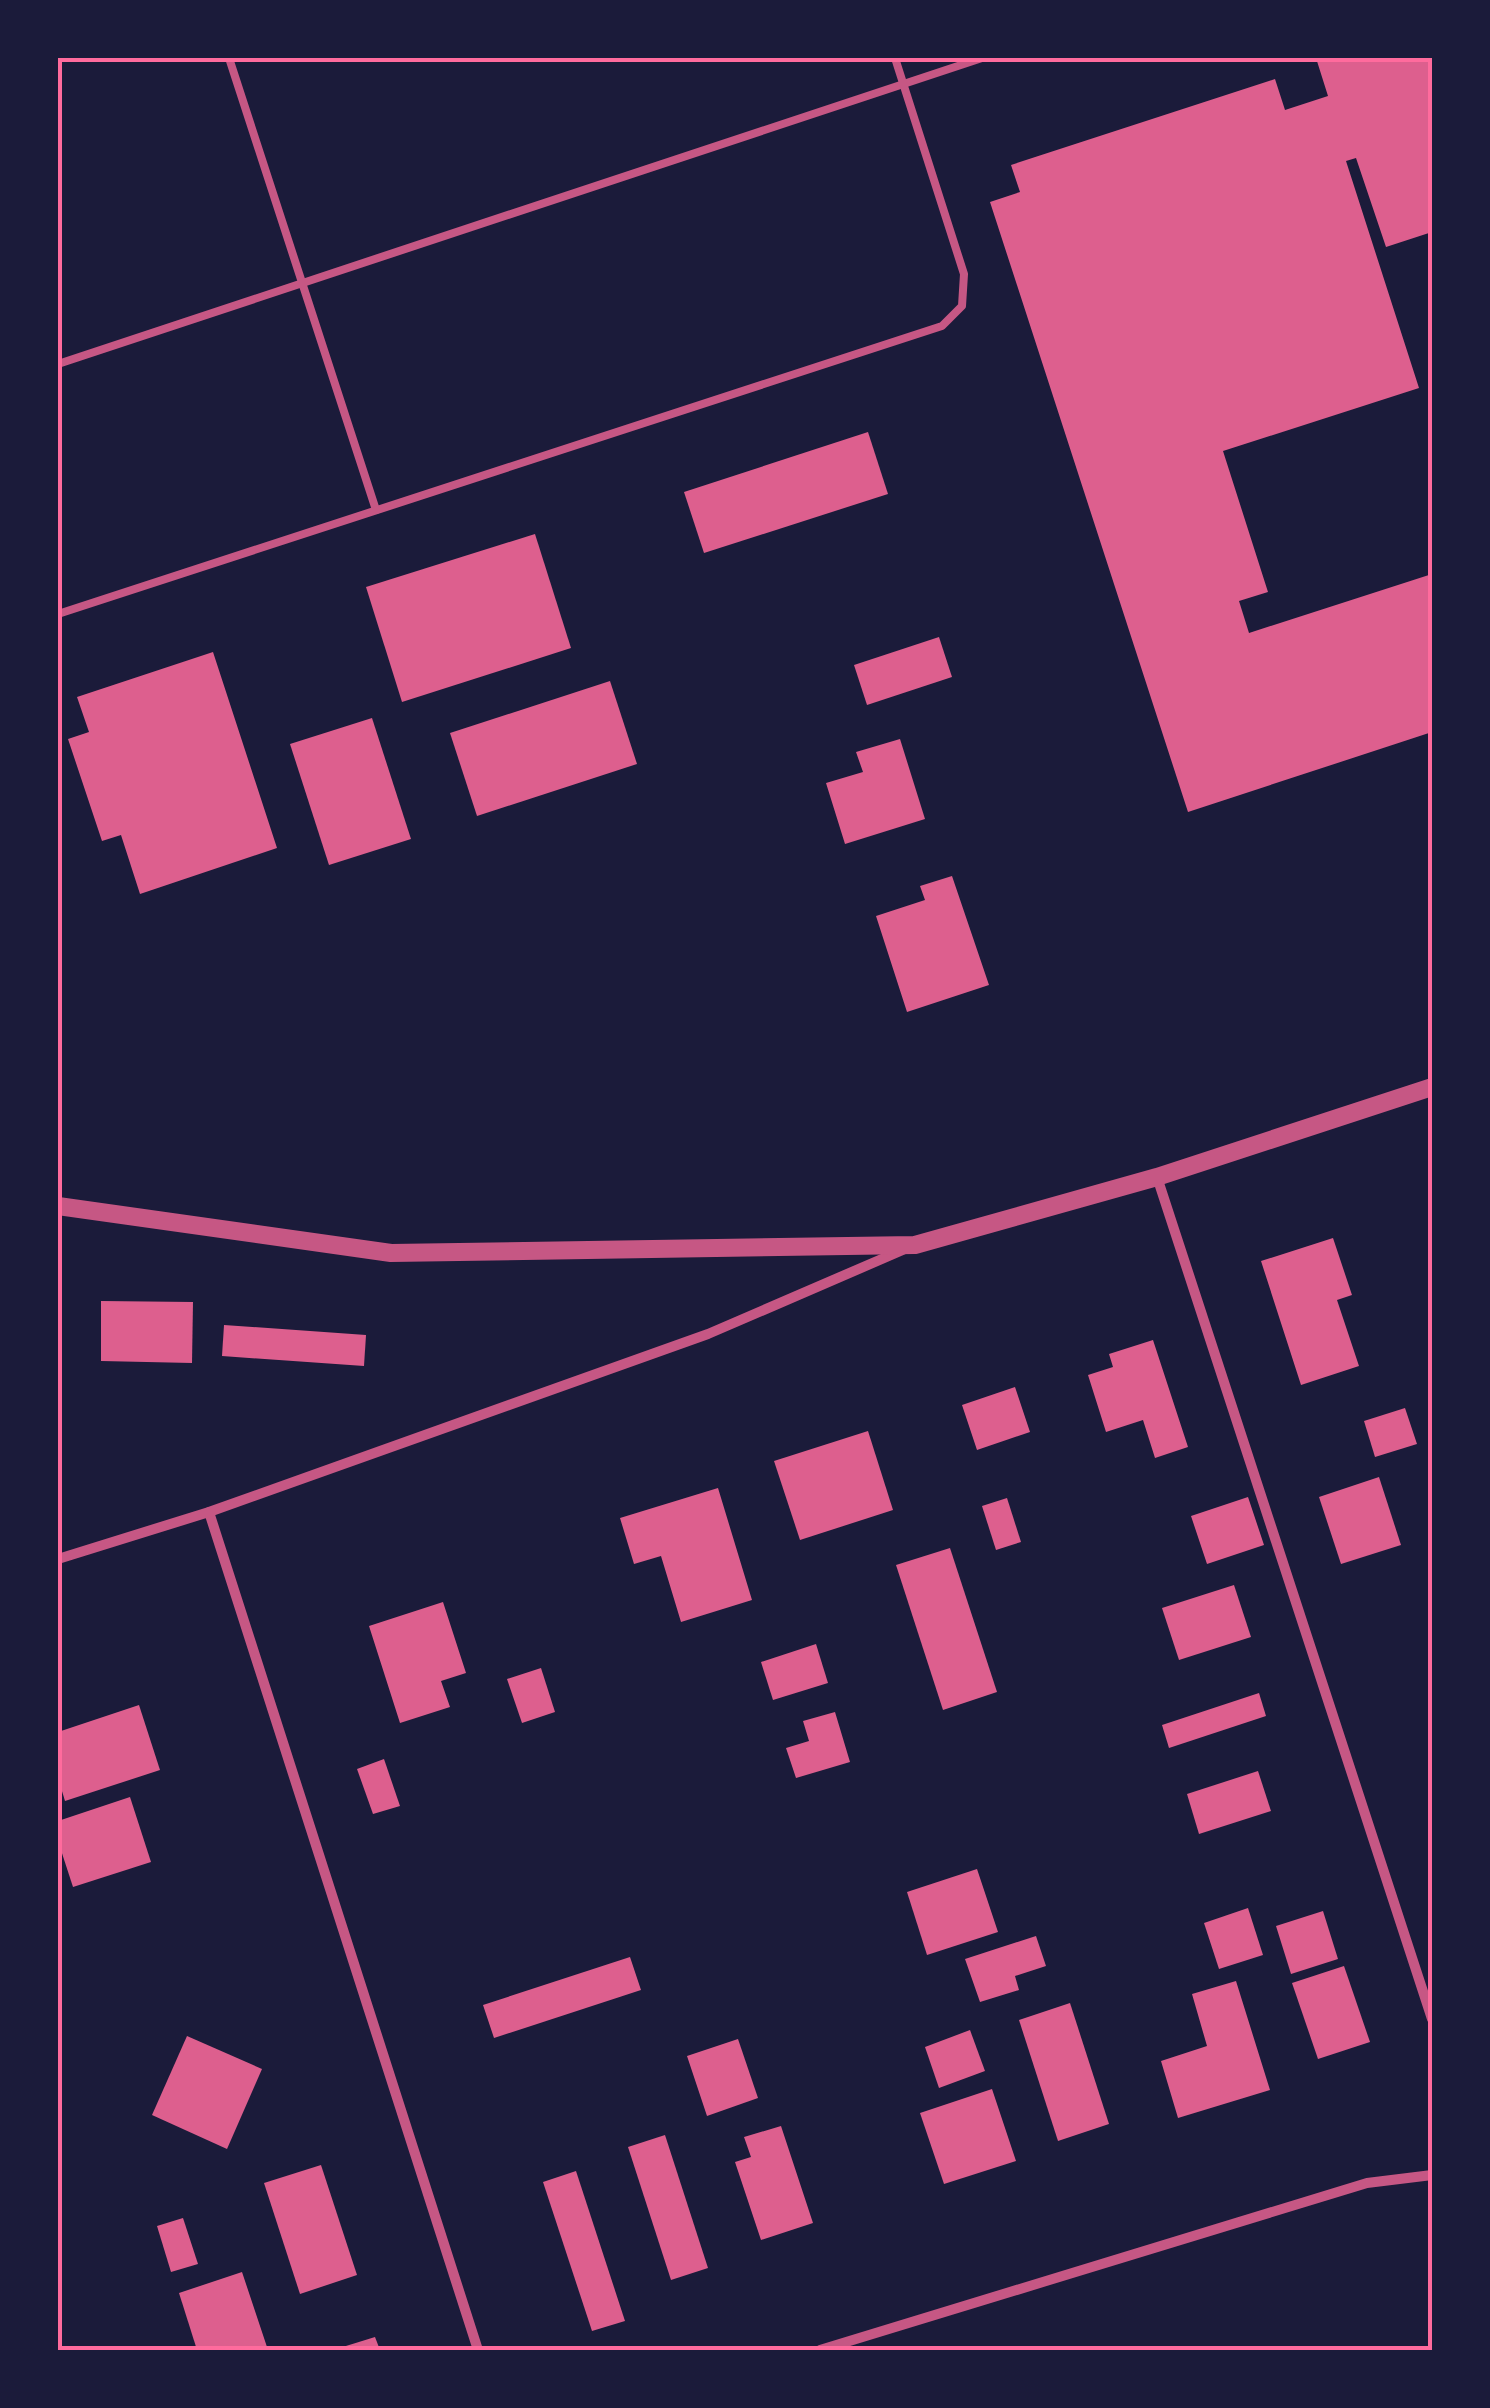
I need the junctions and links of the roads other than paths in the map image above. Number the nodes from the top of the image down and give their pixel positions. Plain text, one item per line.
1 (229, 58) edge
2 (895, 58) edge
3 (982, 58) edge
4 (903, 83) junction
5 (303, 282) junction
6 (58, 364) edge
7 (376, 510) junction
8 (58, 614) edge
9 (1432, 1087) edge
10 (1157, 1177) junction
11 (58, 1206) edge
12 (915, 1245) junction
13 (210, 1512) junction
14 (58, 1559) edge
15 (1432, 2018) edge
16 (1432, 2175) edge
17 (478, 2350) edge
18 (820, 2350) edge

1 - 5 lane
2 - 4 lane
3 - 4 lane
4 - 5 lane
4 - 7 lane
5 - 6 lane
5 - 7 lane
7 - 8 lane
9 - 10 street
10 - 12 street
10 - 15 street
11 - 12 street
12 - 13 street
13 - 14 street
13 - 17 street
16 - 18 street

